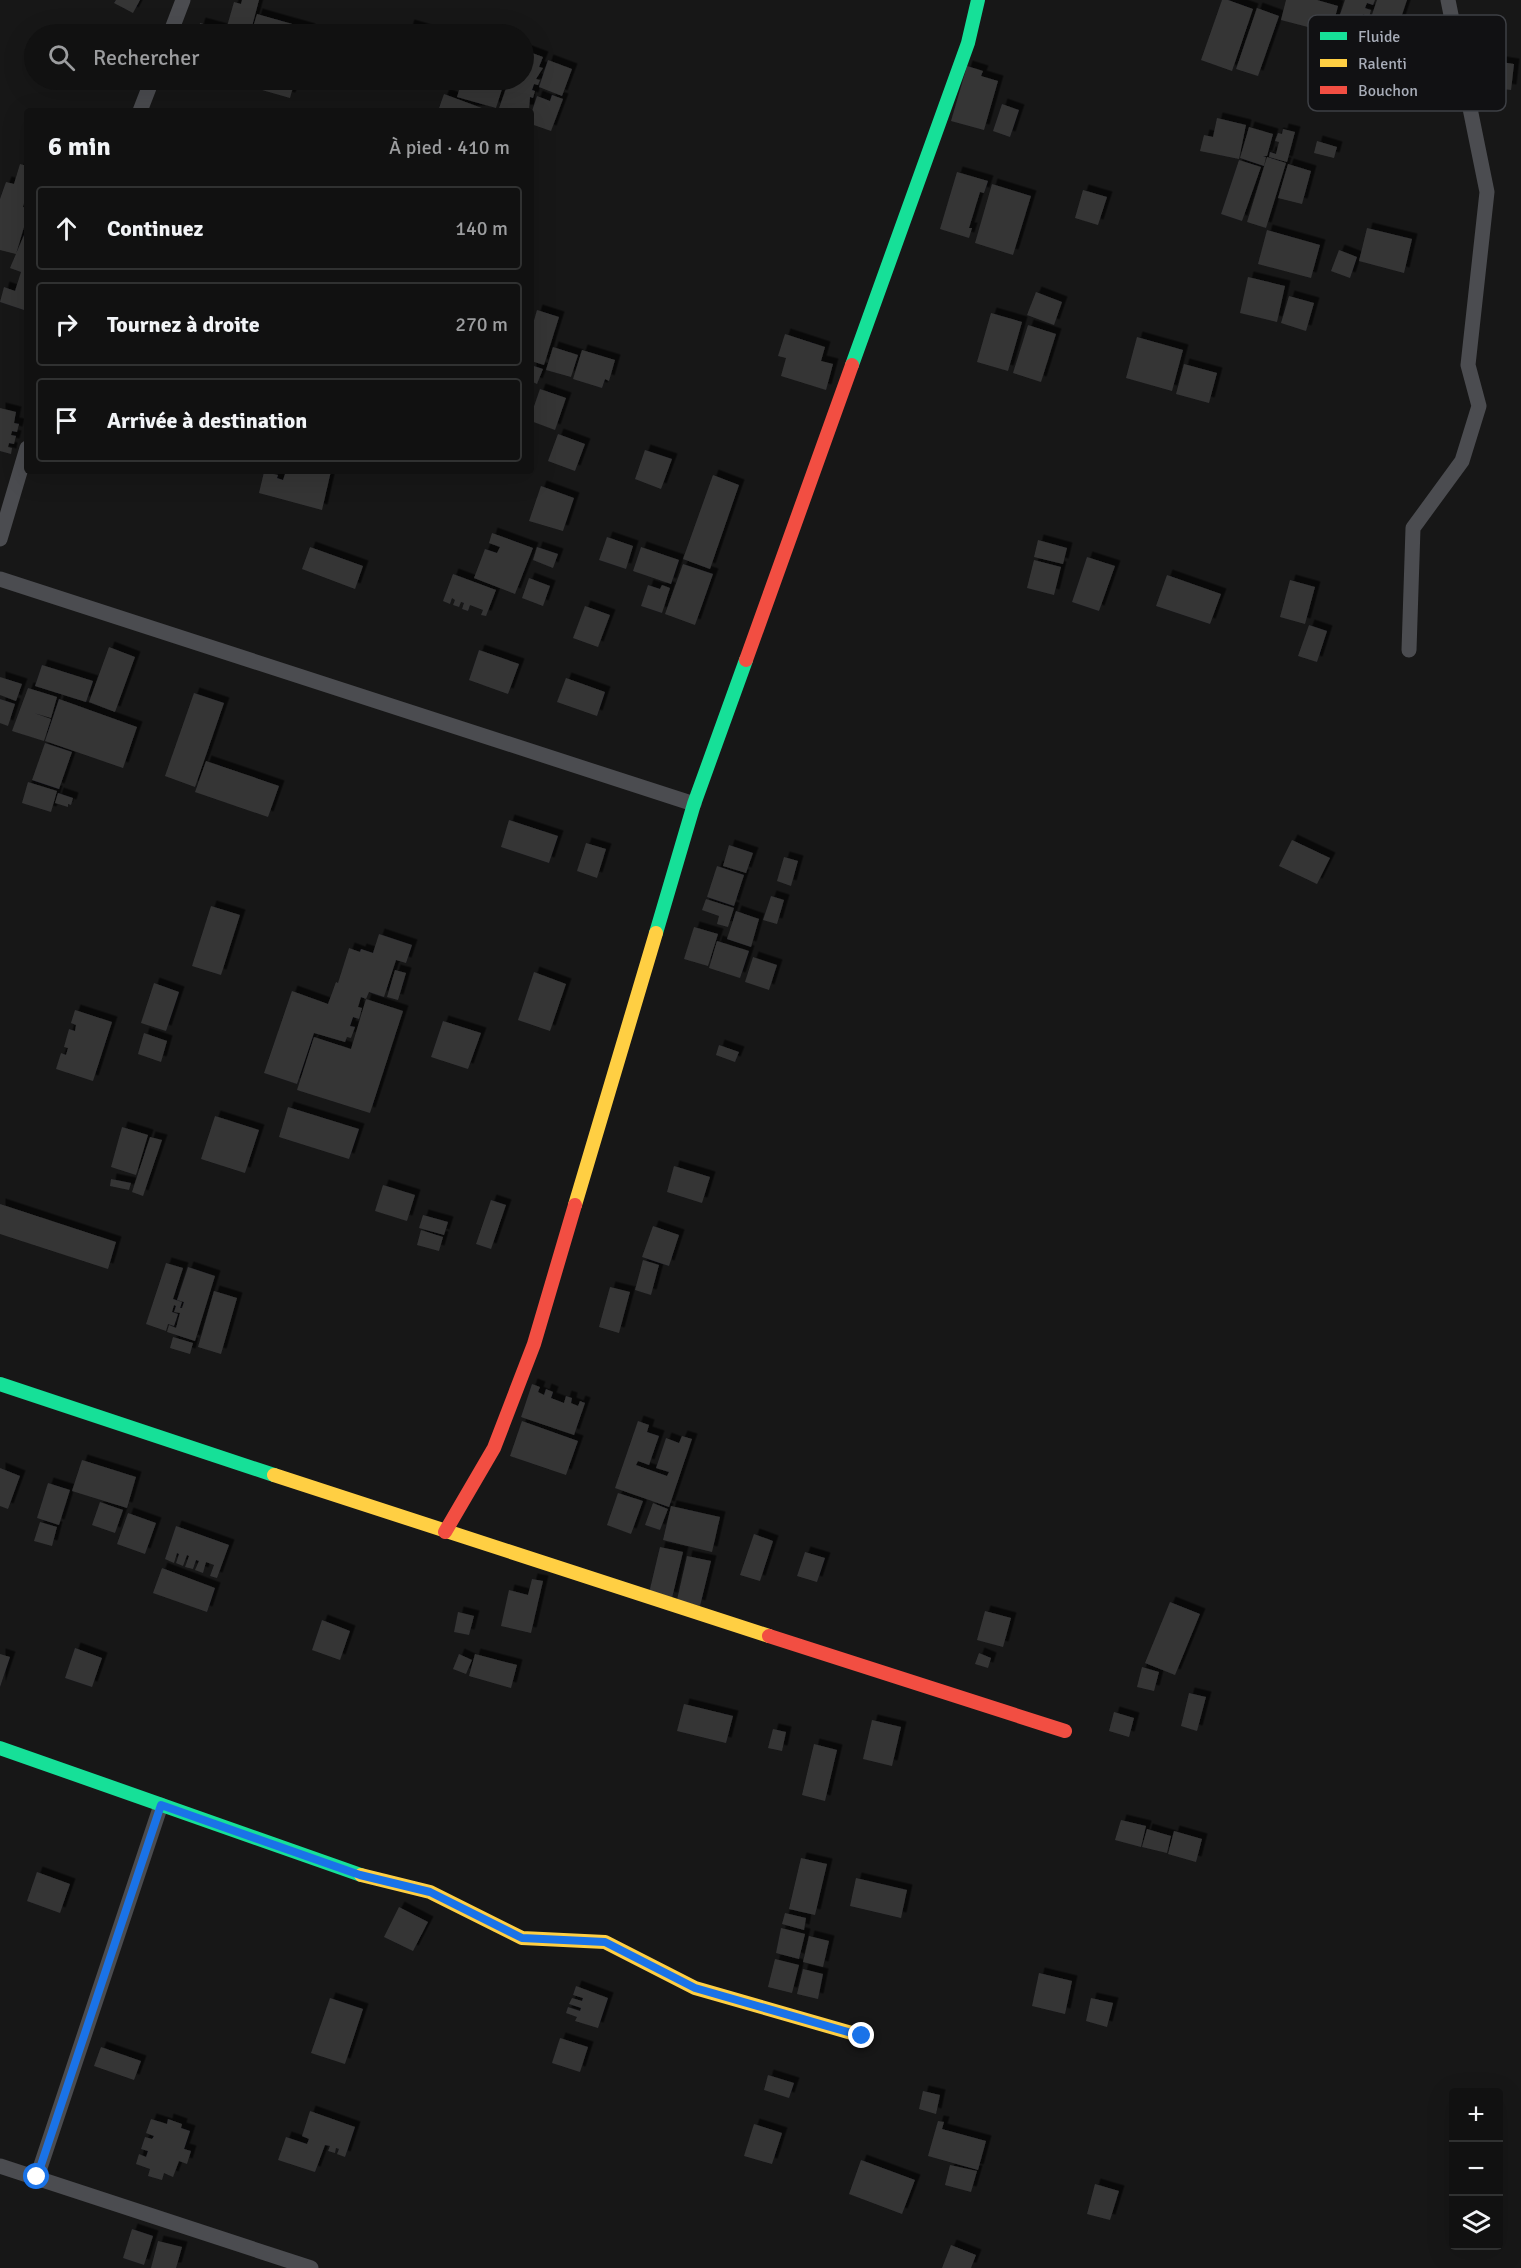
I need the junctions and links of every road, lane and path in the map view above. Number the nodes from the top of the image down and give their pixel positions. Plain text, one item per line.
1 (183, 0) edge
2 (978, 0) edge
3 (1448, 0) edge
4 (1451, 15) edge
5 (174, 24) edge
6 (148, 90) edge
7 (141, 108) edge
8 (1471, 111) edge
9 (24, 458) edge
10 (0, 539) edge
11 (0, 579) edge
12 (1408, 650) dead end
13 (694, 804) junction
14 (0, 1384) edge
15 (445, 1532) junction
16 (1065, 1731) dead end
17 (0, 1748) edge
18 (161, 1805) junction
19 (862, 2036) dead end
20 (0, 2166) edge
21 (37, 2177) junction
22 (310, 2268) edge

1 - 5 street
2 - 13 street
3 - 4 street
6 - 7 street
8 - 12 street
9 - 10 street
11 - 13 street
13 - 15 street
14 - 15 street
15 - 16 street
17 - 18 street
18 - 19 street
18 - 21 street
20 - 21 street
21 - 22 street

